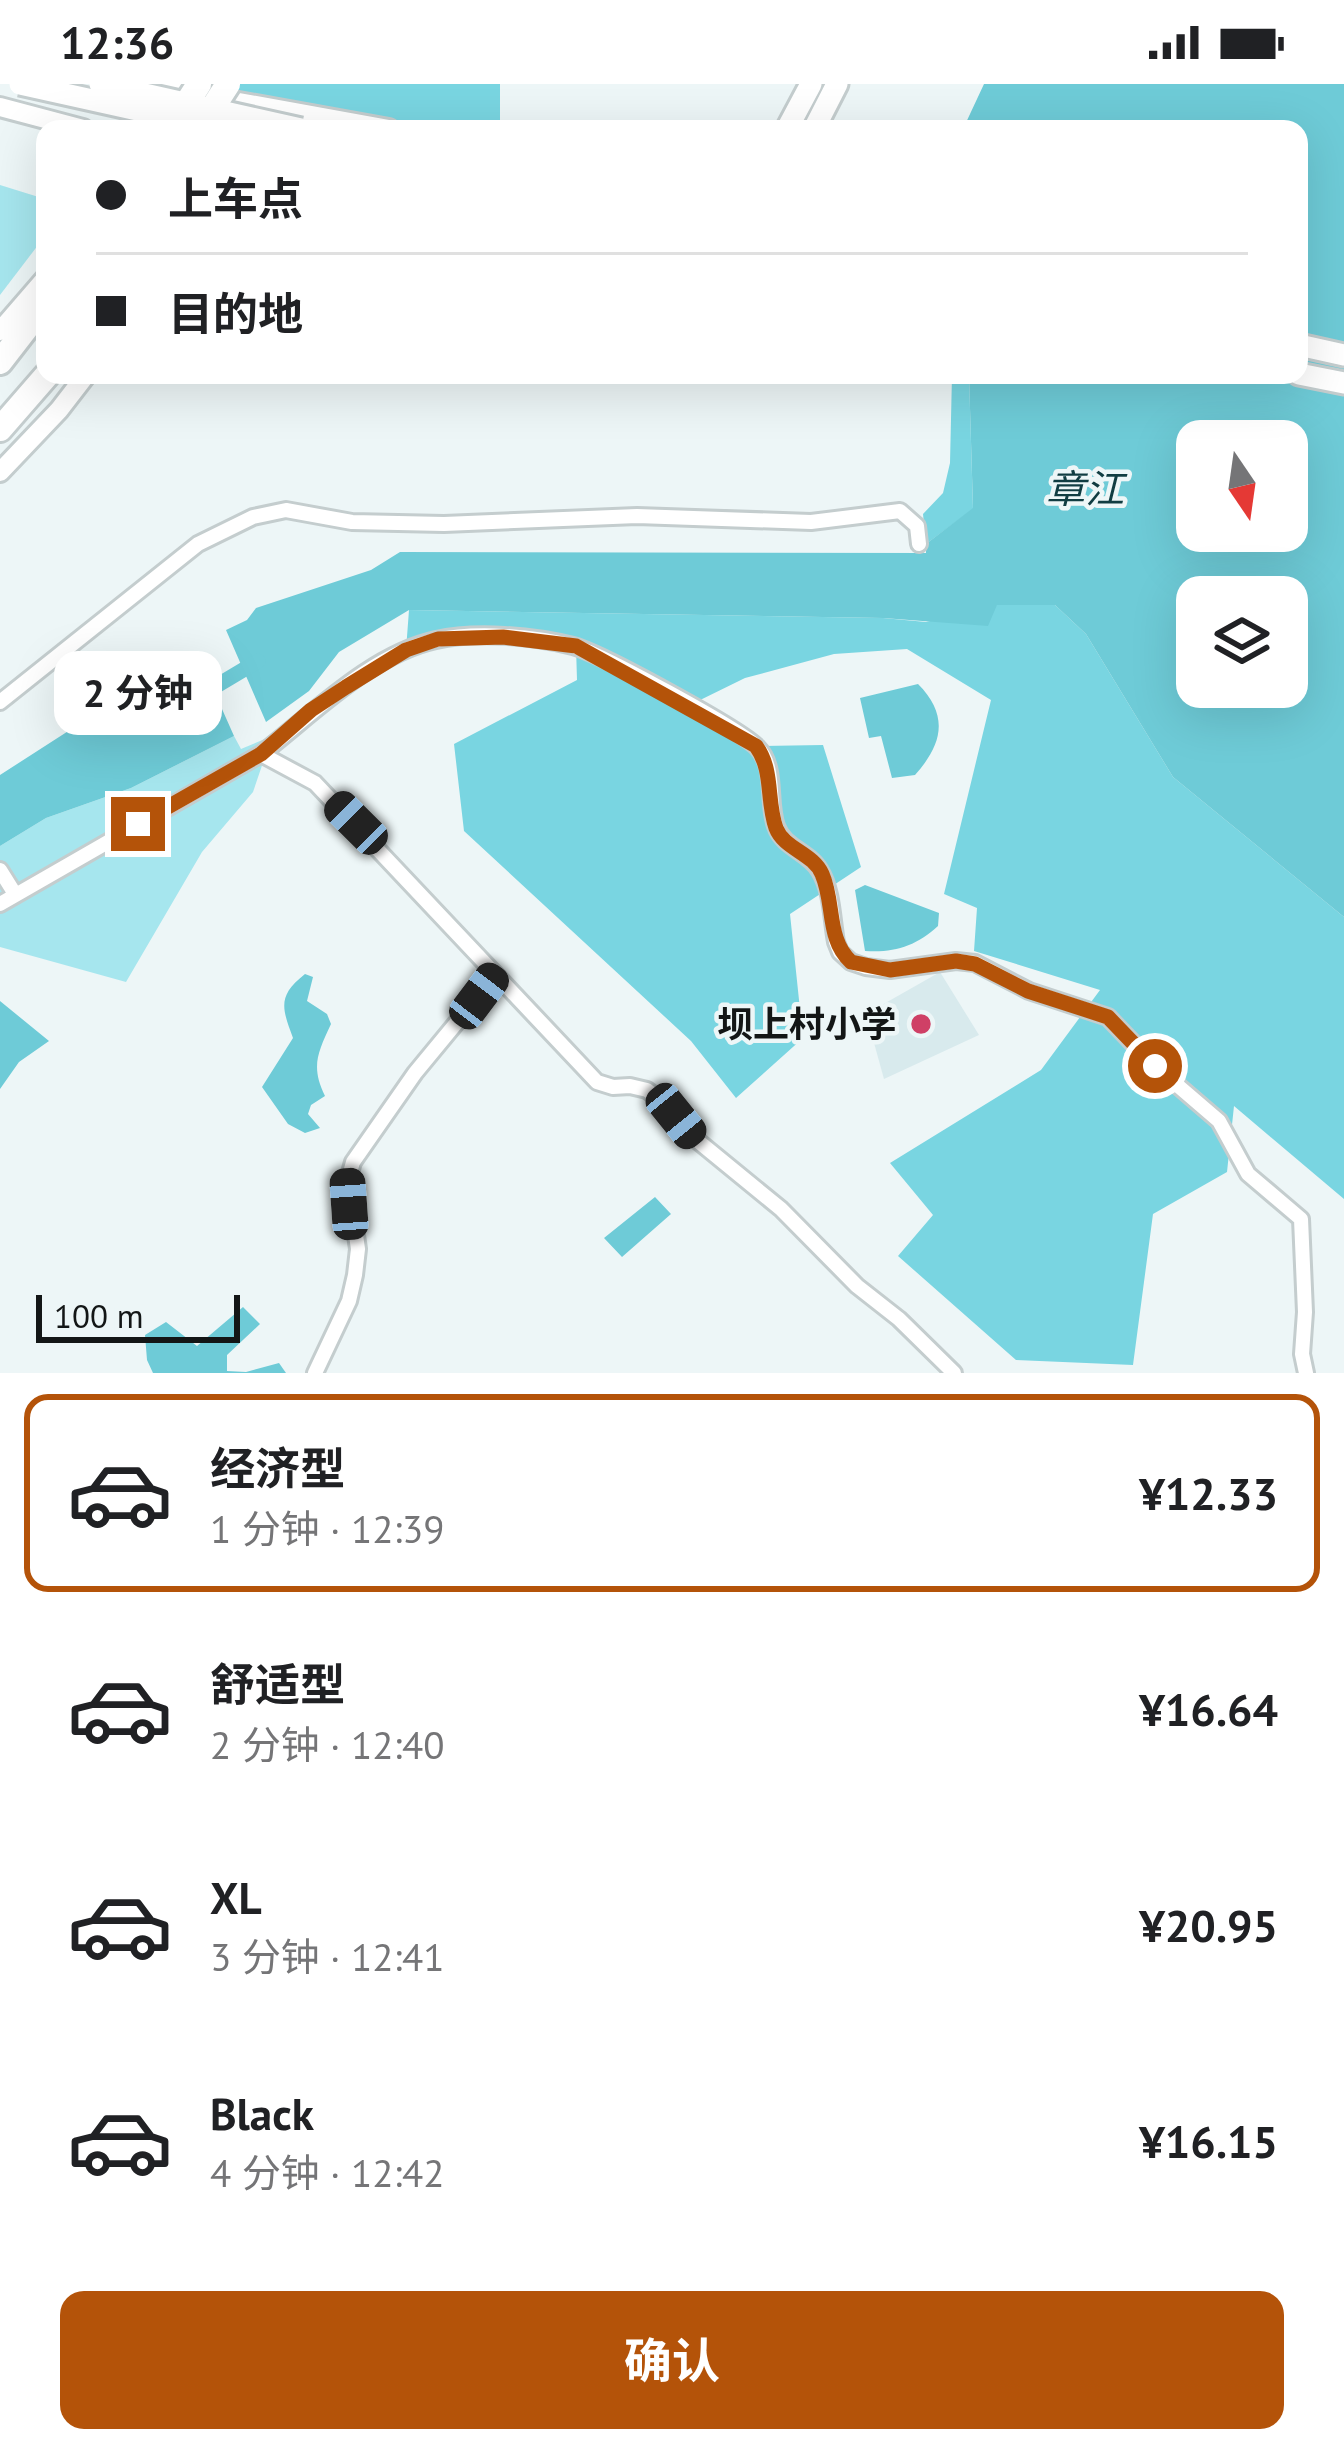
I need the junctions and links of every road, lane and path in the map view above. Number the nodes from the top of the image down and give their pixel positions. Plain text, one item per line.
1 (20, 84) edge
2 (100, 84) edge
3 (811, 84) edge
4 (837, 84) edge
5 (152, 85) edge
6 (212, 88) edge
7 (0, 107) edge
8 (49, 120) edge
9 (139, 120) edge
10 (179, 120) edge
11 (183, 120) edge
12 (198, 120) edge
13 (261, 120) edge
14 (350, 120) edge
15 (793, 120) edge
16 (819, 120) edge
17 (36, 289) edge
18 (36, 316) edge
19 (0, 331) edge
20 (36, 337) edge
21 (1308, 347) edge
22 (1344, 355) edge
23 (0, 362) edge
24 (36, 367) edge
25 (1308, 376) edge
26 (0, 380) edge
27 (1344, 383) edge
28 (39, 384) edge
29 (79, 384) edge
30 (0, 409) edge
31 (0, 429) edge
32 (0, 472) edge
33 (919, 544) dead end
34 (0, 702) edge
35 (261, 754) junction
36 (0, 870) edge
37 (15, 894) junction
38 (0, 904) edge
39 (494, 976) junction
40 (315, 1373) edge
41 (953, 1373) edge
42 (1306, 1373) edge

1 - 11 main road, bridge
2 - 13 main road, bridge
3 - 15 main road
4 - 16 main road
5 - 6 street
5 - 9 street
6 - 10 highway, bridge
6 - 12 highway, bridge
6 - 14 street
7 - 8 street
17 - 19 street
18 - 23 highway
20 - 26 highway
21 - 22 main road
24 - 30 highway
25 - 27 main road
28 - 31 highway
29 - 32 street
33 - 34 street
35 - 37 street
35 - 39 street
35 - 42 street
36 - 37 street
37 - 38 street
39 - 40 street
39 - 41 street

